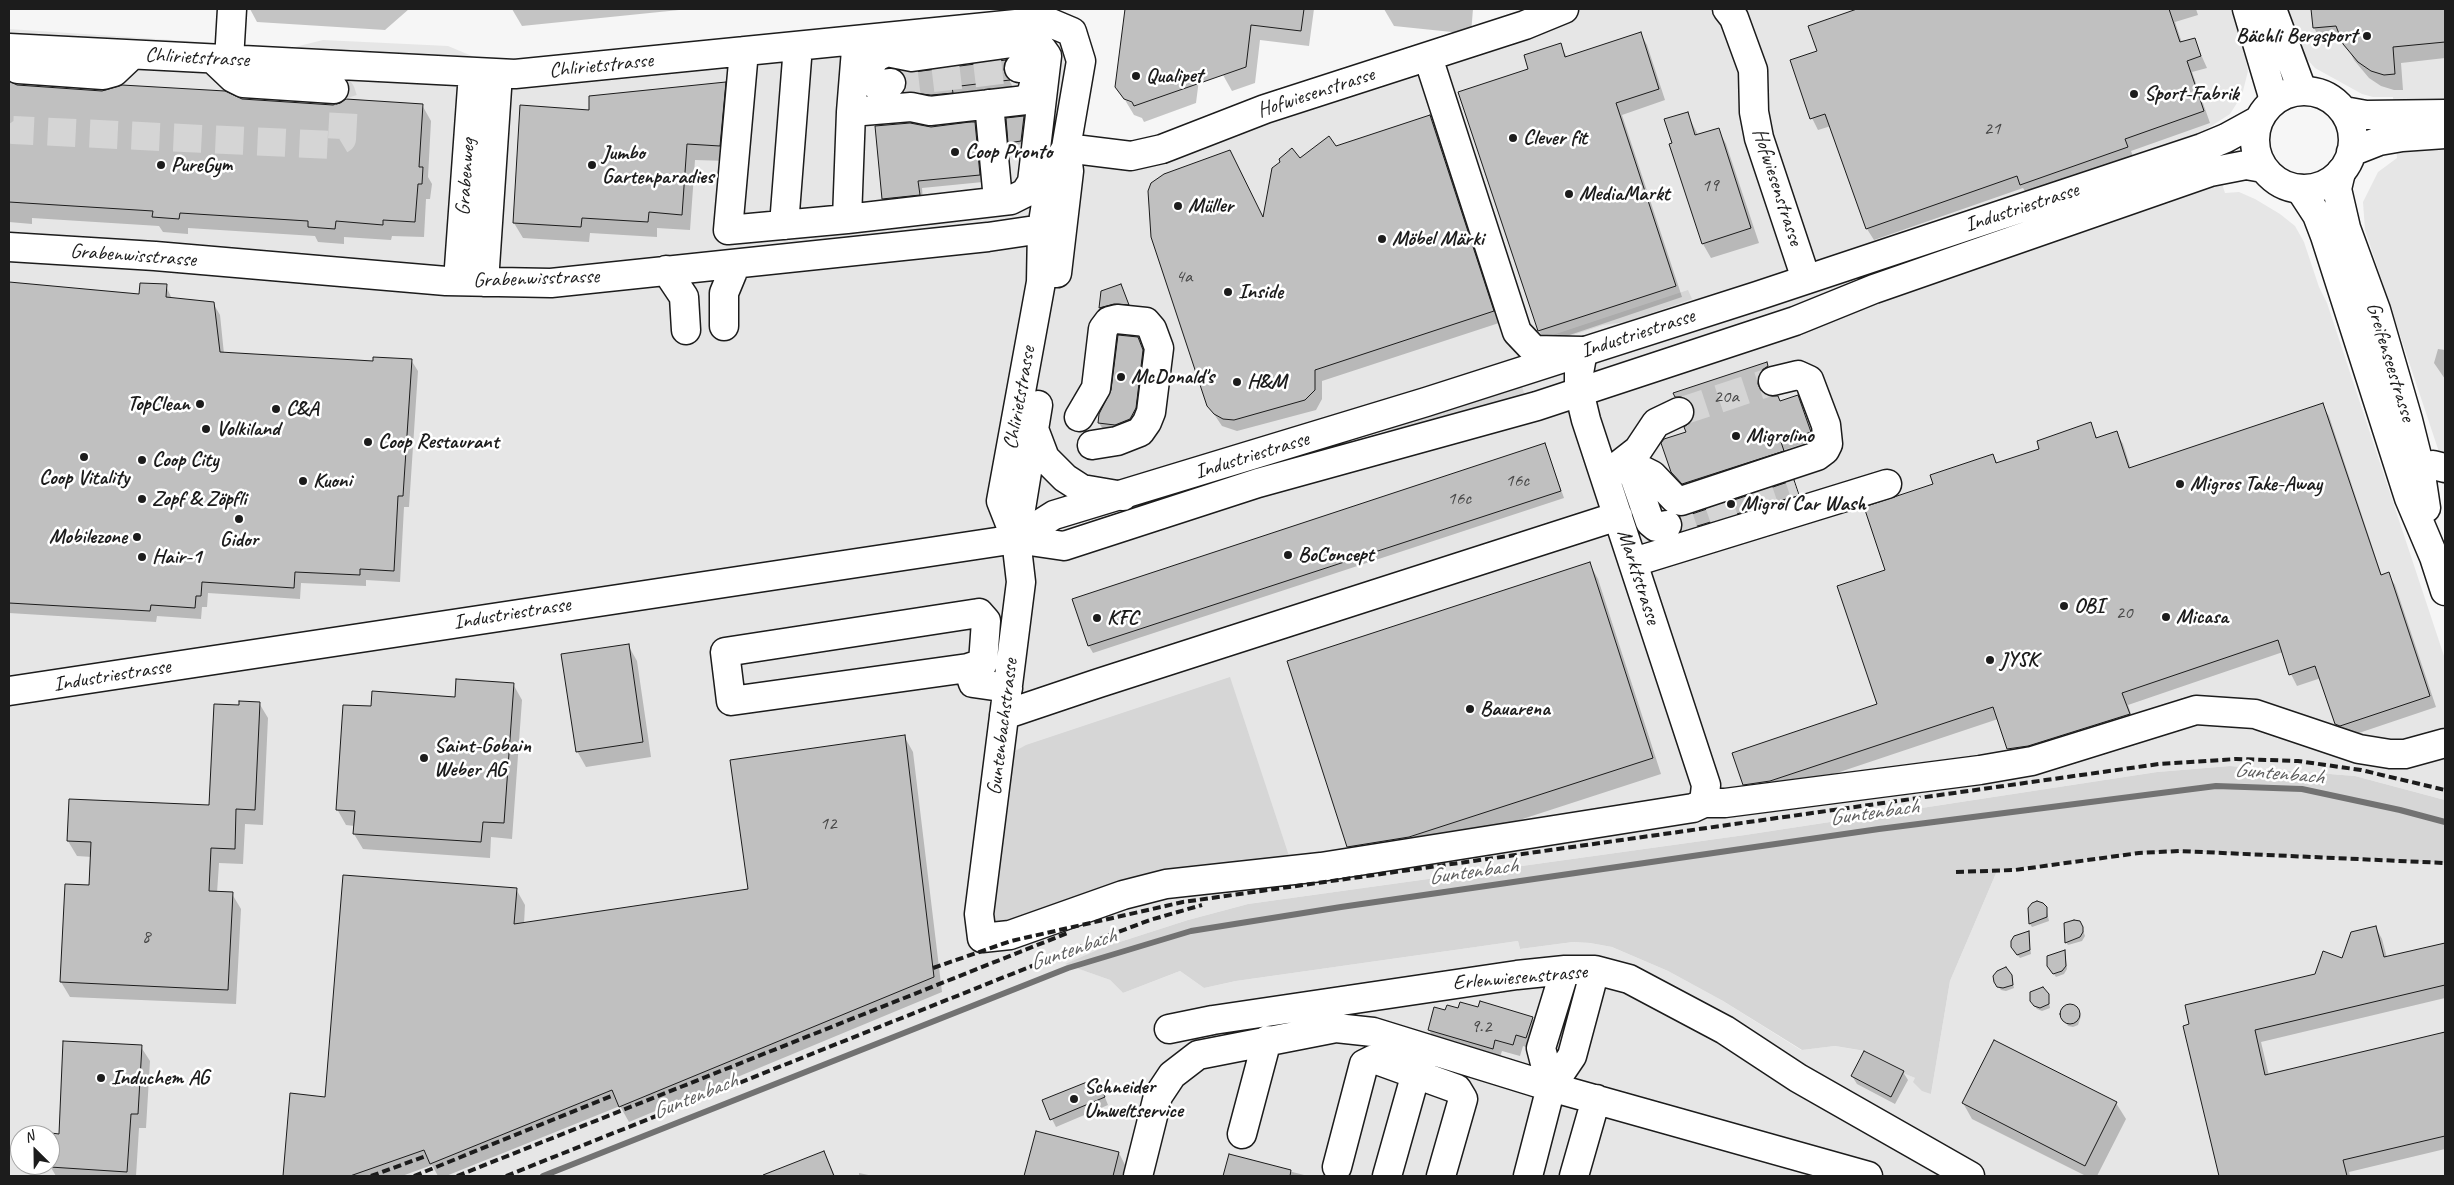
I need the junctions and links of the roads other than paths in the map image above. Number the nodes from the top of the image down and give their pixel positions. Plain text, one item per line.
1 (232, 9) edge
2 (1564, 9) edge
3 (1727, 9) edge
4 (2247, 9) edge
5 (2272, 9) edge
6 (856, 40) junction
7 (798, 46) junction
8 (744, 51) junction
9 (1428, 57) junction
10 (13, 59) edge
11 (221, 59) junction
12 (1019, 68) dead end
13 (486, 73) junction
14 (891, 83) tunnel mouth
15 (334, 89) dead end
16 (2302, 90) junction
17 (2274, 100) junction
18 (989, 104) junction
19 (2344, 111) junction
20 (851, 112) junction
21 (2445, 114) edge
22 (2258, 122) junction
23 (2445, 134) edge
24 (1066, 148) junction
25 (2346, 162) junction
26 (2263, 168) junction
27 (2300, 189) junction
28 (998, 200) junction
29 (926, 209) junction
30 (844, 219) junction
31 (1052, 224) junction
32 (784, 225) junction
33 (982, 238) junction
34 (9, 247) edge
35 (814, 257) junction
36 (736, 264) junction
37 (666, 270) junction
38 (1806, 280) junction
39 (471, 282) junction
40 (1041, 282) junction
41 (724, 326) dead end
42 (686, 330) dead end
43 (1583, 351) junction
44 (1773, 381) tunnel mouth
45 (1579, 390) junction
46 (1680, 412) tunnel mouth
47 (1079, 417) dead end
48 (1034, 430) junction
49 (2389, 438) junction
50 (1092, 445) dead end
51 (1811, 458) junction
52 (2433, 468) edge
53 (1615, 470) junction
54 (1794, 482) tunnel mouth
55 (1887, 484) dead end
56 (1123, 496) junction
57 (1618, 516) junction
58 (1667, 525) tunnel mouth
59 (1016, 539) junction
60 (2434, 557) junction
61 (1634, 562) junction
62 (2445, 592) edge
63 (968, 668) junction
64 (1008, 688) junction
65 (9, 691) edge
66 (1004, 716) junction
67 (2445, 743) edge
68 (1704, 802) junction
69 (1565, 970) junction
70 (1595, 970) junction
71 (1169, 1029) dead end
72 (1267, 1040) junction
73 (1421, 1061) junction
74 (1551, 1088) junction
75 (1596, 1099) junction
76 (1242, 1134) dead end
77 (1337, 1167) dead end
78 (1831, 1171) edge
79 (1138, 1176) edge
80 (1387, 1176) edge
81 (1441, 1176) edge
82 (1528, 1176) edge
83 (1574, 1176) edge
84 (1868, 1176) edge
85 (1970, 1176) edge

1 - 11 street
2 - 9 street, Hofwiesenstrasse
3 - 38 street, Hofwiesenstrasse
4 - 17 street
5 - 16 street
6 - 7 street, Chlirietstrasse
6 - 20 street
6 - 24 street, Chlirietstrasse
7 - 8 street, Chlirietstrasse
7 - 32 street
8 - 13 street, Chlirietstrasse
8 - 32 street
9 - 24 street, Hofwiesenstrasse
9 - 43 street
10 - 11 street, Chlirietstrasse
11 - 13 street, Chlirietstrasse
11 - 15 street
12 - 18 street
13 - 39 street
14 - 28 street
16 - 17 street
16 - 19 street
17 - 22 street, Industriestrasse
18 - 20 street
18 - 28 street
19 - 21 street
19 - 25 street
20 - 30 street
22 - 26 street, Industriestrasse
22 - 38 street, Industriestrasse
23 - 25 street
24 - 31 street, Chlirietstrasse
25 - 27 street
25 - 52 street, Greifenseestrasse
26 - 27 street, Industriestrasse
26 - 45 street, Industriestrasse
27 - 49 street, Greifenseestrasse
28 - 29 street
29 - 30 street
29 - 33 street
30 - 32 street
30 - 35 street
31 - 33 street
31 - 40 street, Chlirietstrasse
31 - 48 street, Chlirietstrasse
33 - 35 street, Grabenwisstrasse
33 - 40 street, Grabenwisstrasse
34 - 39 street, Grabenwisstrasse
35 - 36 street, Grabenwisstrasse
36 - 37 street, Grabenwisstrasse
36 - 41 street
37 - 39 street, Grabenwisstrasse
37 - 42 street
38 - 43 street, Industriestrasse
40 - 59 street, Chlirietstrasse
43 - 45 street, Marktstrasse
43 - 56 street, Industriestrasse
44 - 51 street
45 - 53 street, Marktstrasse
45 - 59 street, Industriestrasse
46 - 53 street
47 - 50 street
48 - 56 street, Chlirietstrasse
48 - 59 street, Chlirietstrasse
49 - 52 street
49 - 60 street, Greifenseestrasse
51 - 53 street
51 - 54 street
52 - 60 street, Greifenseestrasse
53 - 57 street, Marktstrasse
53 - 58 street
55 - 61 street
56 - 59 street, Industriestrasse
57 - 61 street, Marktstrasse
57 - 66 street
59 - 64 street, Guntenbachstrasse
59 - 65 street, Industriestrasse
60 - 62 street, Greifenseestrasse
61 - 68 street, Marktstrasse
63 - 63 street
63 - 64 street
64 - 66 street, Guntenbachstrasse
66 - 68 street, Guntenbachstrasse
67 - 68 street
69 - 70 street, Erlenwiesenstrasse
69 - 71 street, Erlenwiesenstrasse
69 - 74 street
70 - 74 street
70 - 85 street, Erlenwiesenstrasse
72 - 73 street
72 - 76 street
72 - 79 street
73 - 74 street
73 - 77 street
73 - 80 street
73 - 81 street
74 - 75 street
74 - 82 street
75 - 78 street
75 - 83 street
78 - 84 street

